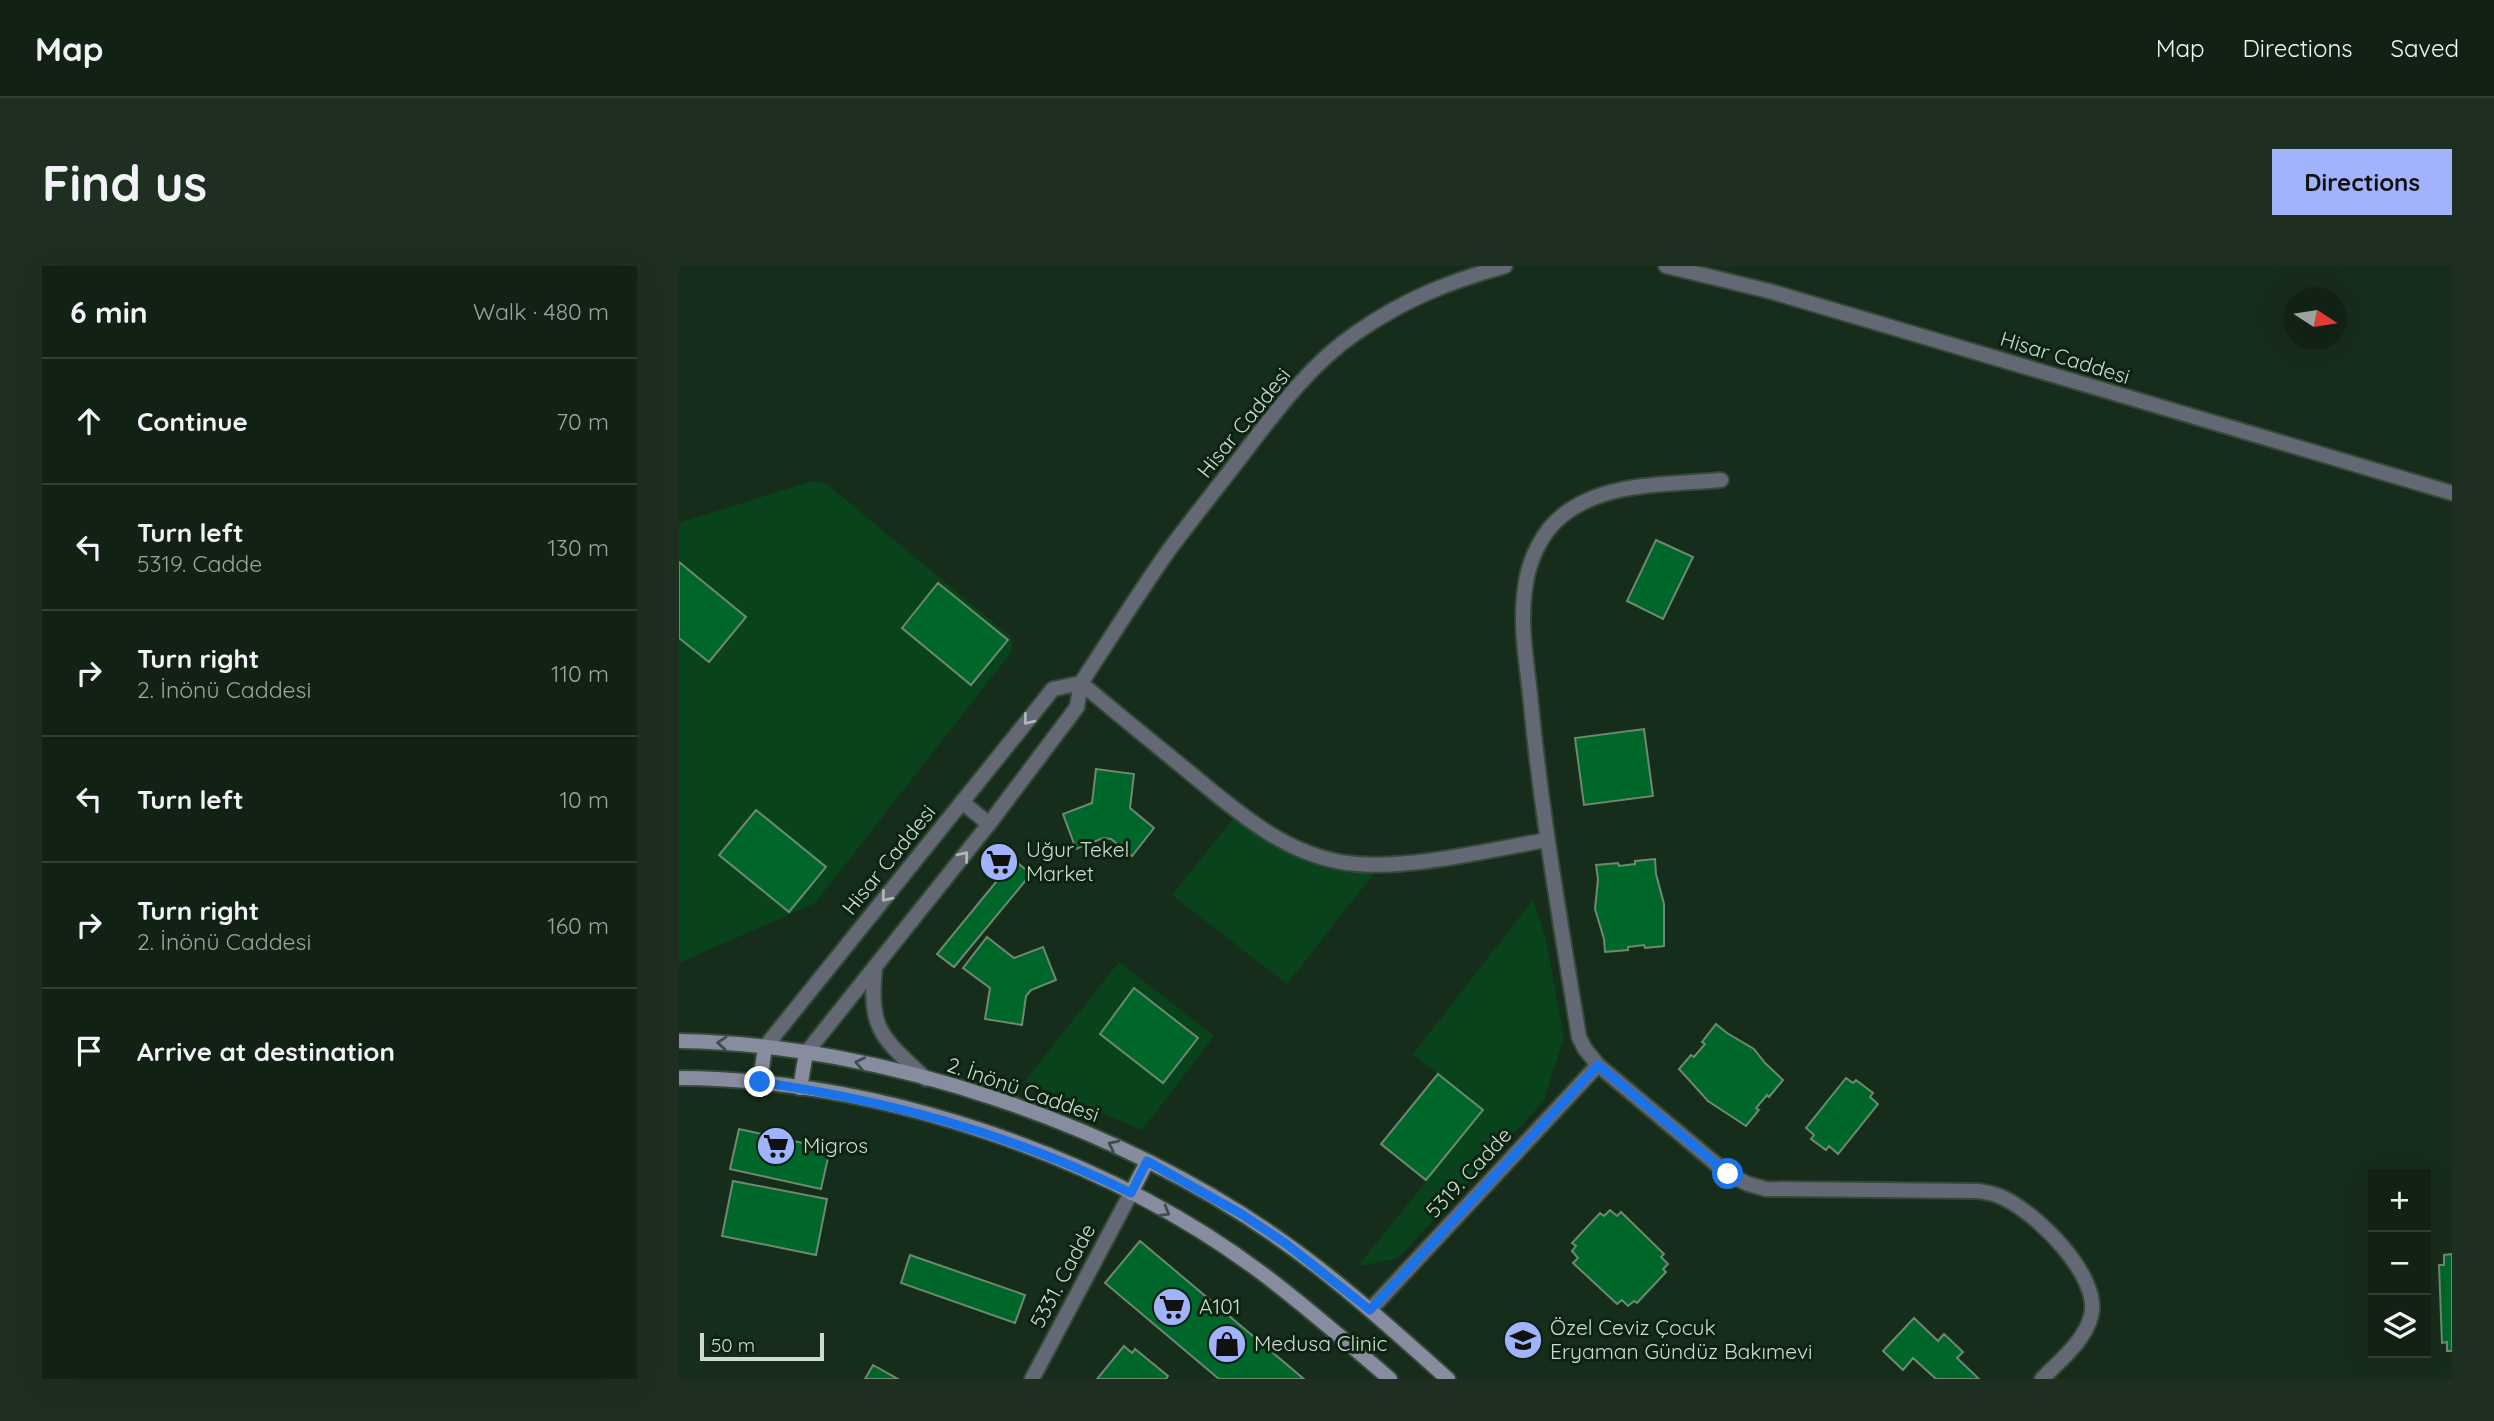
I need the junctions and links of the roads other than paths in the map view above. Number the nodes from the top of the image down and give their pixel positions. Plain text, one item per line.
1 (1505, 266) edge
2 (1666, 266) edge
3 (1721, 480) dead end
4 (2452, 494) edge
5 (1081, 683) junction
6 (962, 802) junction
7 (989, 824) junction
8 (1547, 841) junction
9 (875, 967) junction
10 (679, 1041) edge
11 (765, 1046) junction
12 (806, 1053) junction
13 (1598, 1065) junction
14 (679, 1078) edge
15 (926, 1079) junction
16 (760, 1082) junction
17 (800, 1088) junction
18 (1147, 1161) junction
19 (1131, 1193) junction
20 (1370, 1310) junction
21 (1032, 1379) edge
22 (1390, 1379) edge
23 (1448, 1379) edge
24 (2042, 1379) edge

1 - 5 street, Hisar Caddesi
2 - 4 street, Hisar Caddesi
3 - 8 street
5 -> 6 street, Hisar Caddesi
5 - 7 street, Hisar Caddesi
5 - 8 street
6 - 7 street
6 -> 11 street, Hisar Caddesi
9 -> 7 street, Hisar Caddesi
8 - 13 street
9 - 12 street, Hisar Caddesi
9 - 15 street
11 -> 10 main road, 2. İnönü Caddesi
11 - 12 main road, 2. İnönü Caddesi
11 - 16 main road
15 -> 12 main road, 2. İnönü Caddesi
12 - 17 main road
13 - 20 street, 5319. Cadde
13 - 24 street
14 - 16 main road
18 -> 15 main road, 2. İnönü Caddesi
16 - 17 main road
17 - 19 main road
18 - 19 main road
18 - 20 main road, 2. İnönü Caddesi
19 - 21 street, 5331. Cadde
19 -> 22 main road
20 - 23 main road, 2. İnönü Caddesi

